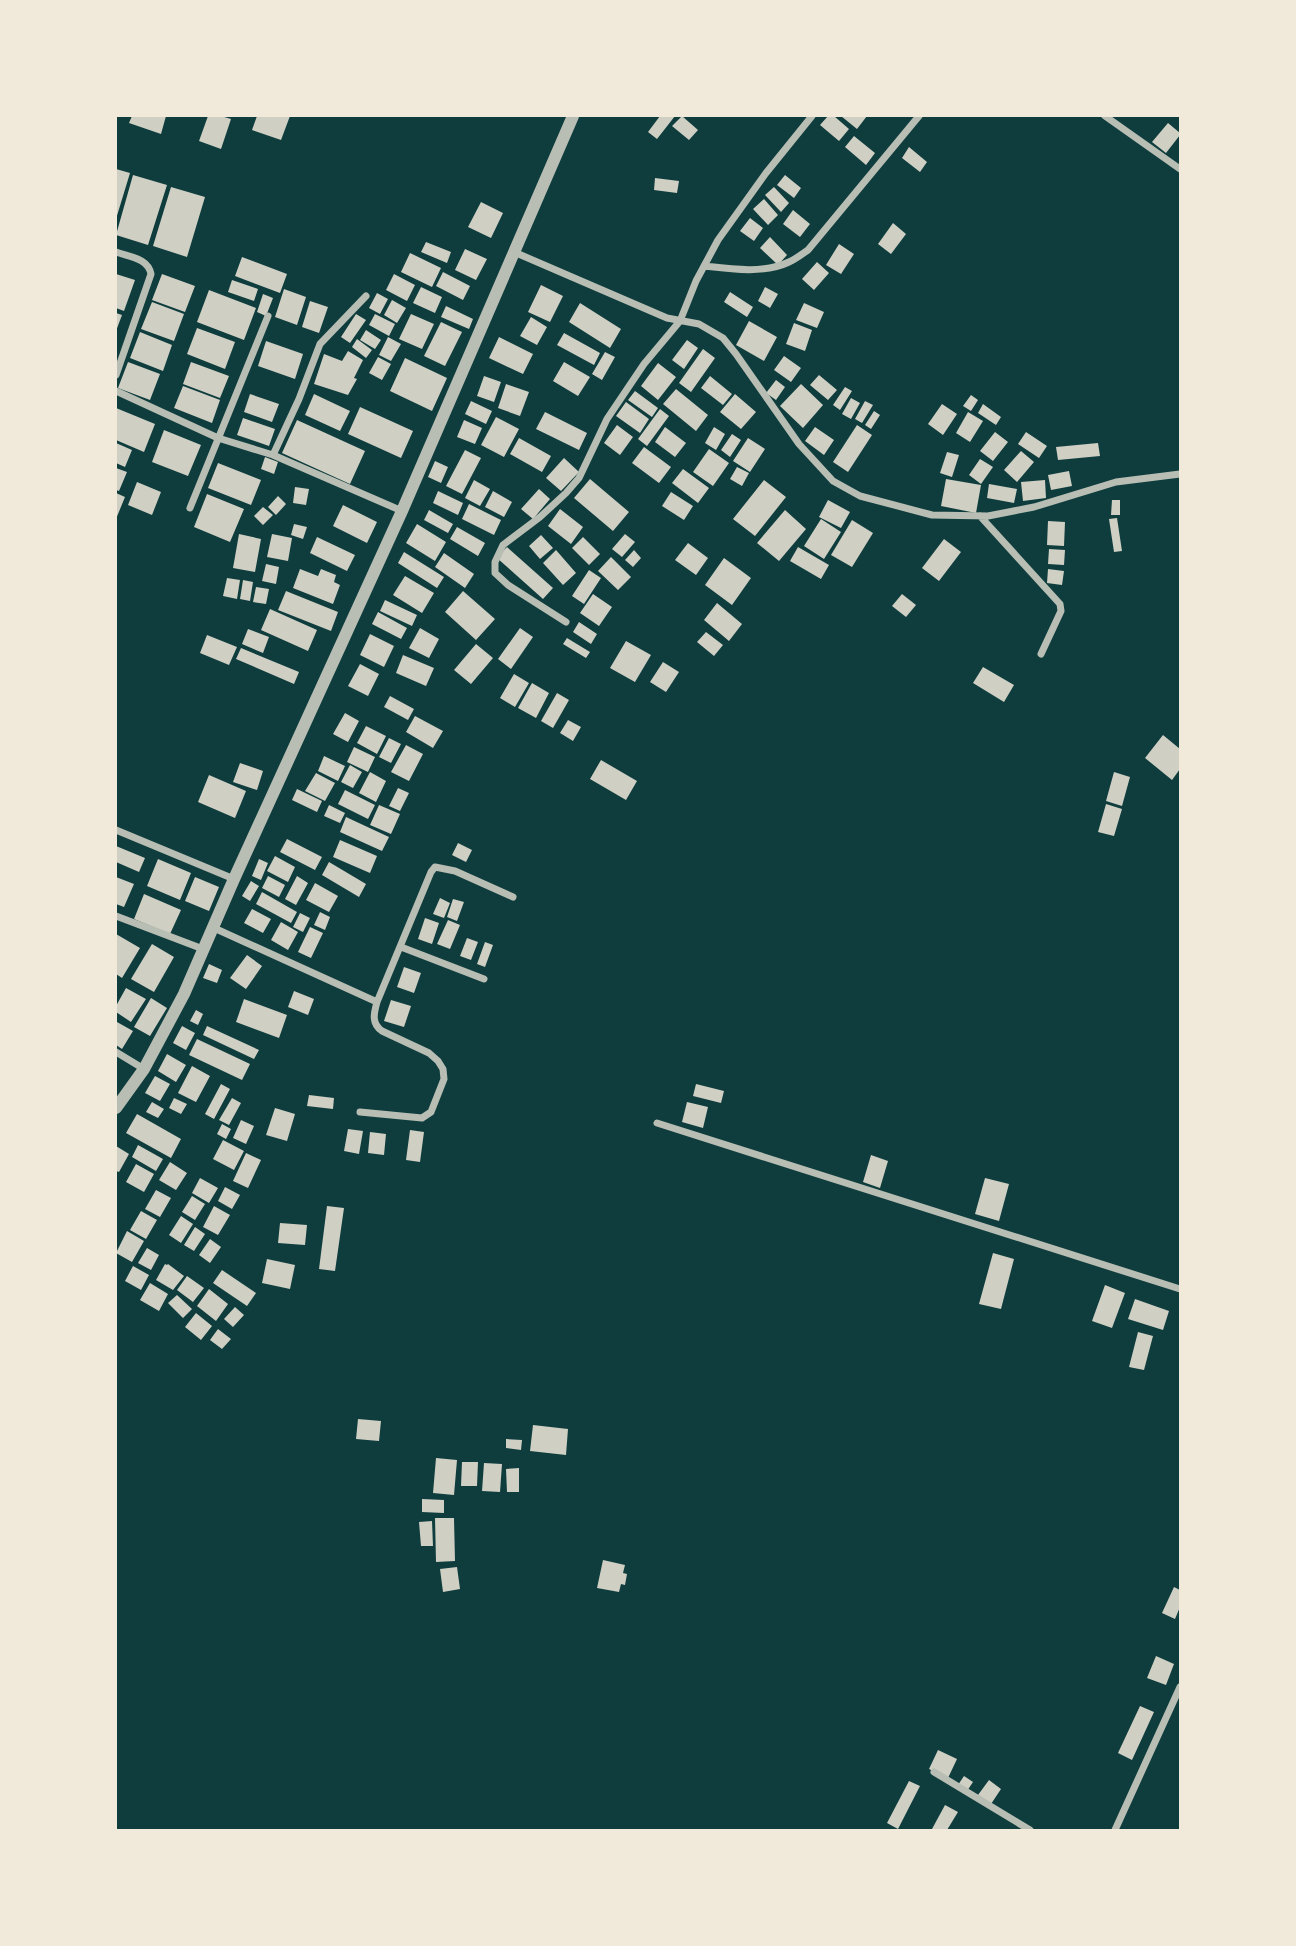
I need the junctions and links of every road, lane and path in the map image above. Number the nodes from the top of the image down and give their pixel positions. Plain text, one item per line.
1 (573, 116) edge
2 (812, 116) edge
3 (919, 116) edge
4 (1105, 116) edge
5 (1181, 169) edge
6 (116, 252) edge
7 (514, 252) junction
8 (704, 266) junction
9 (366, 296) dead end
10 (268, 316) dead end
11 (680, 321) junction
12 (116, 375) edge
13 (116, 391) edge
14 (218, 438) junction
15 (274, 456) junction
16 (1179, 471) edge
17 (190, 508) dead end
18 (402, 511) junction
19 (980, 516) junction
20 (566, 622) dead end
21 (1041, 654) dead end
22 (116, 830) edge
23 (234, 879) junction
24 (513, 897) dead end
25 (116, 916) edge
26 (214, 928) junction
27 (401, 947) junction
28 (203, 949) junction
29 (484, 979) dead end
30 (377, 1002) junction
31 (116, 1052) edge
32 (144, 1069) junction
33 (116, 1108) edge
34 (360, 1112) dead end
35 (657, 1123) dead end
36 (1181, 1289) edge
37 (1181, 1687) edge
38 (934, 1772) dead end
39 (1030, 1830) edge
40 (1115, 1830) edge

1 - 7 street
2 - 8 street
3 - 8 street
4 - 5 street
6 - 12 street
7 - 11 street
7 - 18 street
8 - 11 street
9 - 15 street
10 - 14 street
11 - 19 street
11 - 20 street
13 - 14 street
14 - 15 street
14 - 17 street
15 - 18 street
16 - 19 street
18 - 23 street
19 - 21 street
22 - 23 street
23 - 26 street
24 - 27 street
25 - 28 street
26 - 28 street
26 - 30 street
27 - 29 street
27 - 30 street
28 - 32 street
30 - 34 street
31 - 32 street
32 - 33 street
35 - 36 street
37 - 40 street
38 - 39 street

